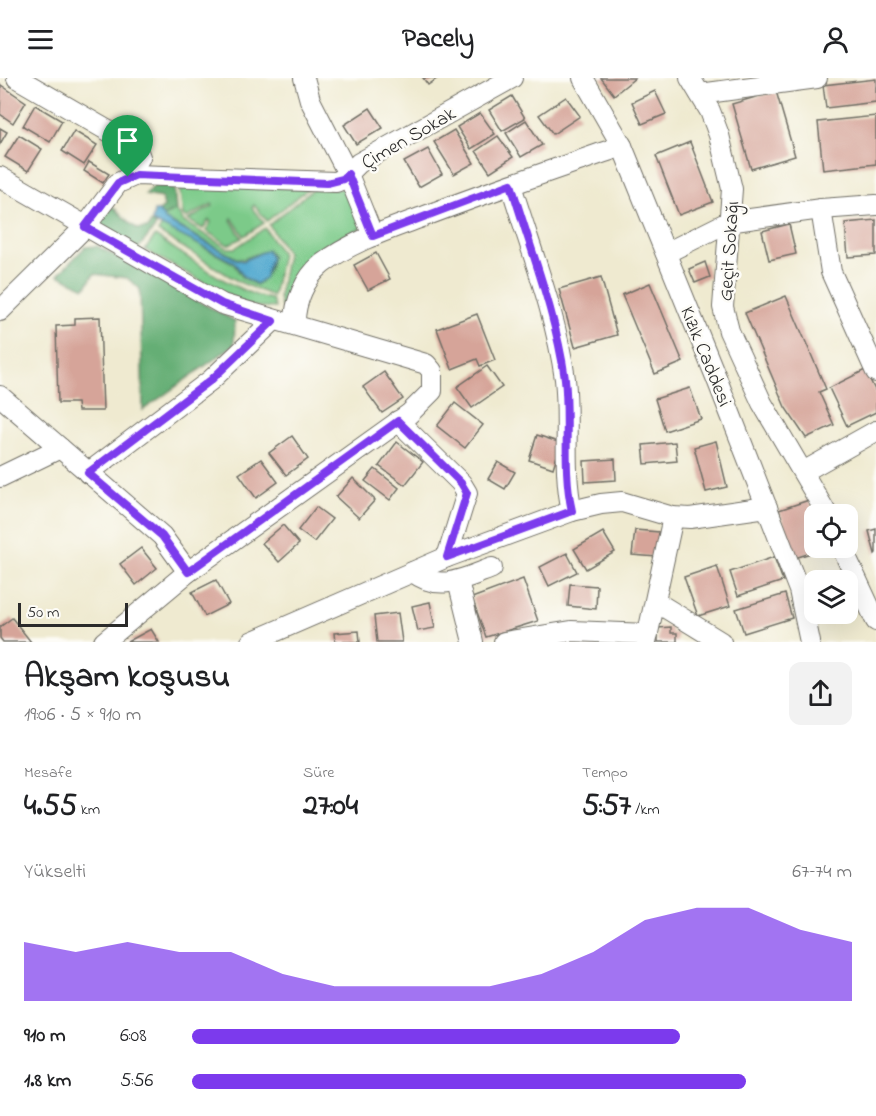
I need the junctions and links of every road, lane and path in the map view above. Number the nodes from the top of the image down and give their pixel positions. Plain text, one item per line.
1 (17, 78) edge
2 (304, 78) edge
3 (512, 78) edge
4 (583, 78) edge
5 (817, 78) edge
6 (695, 86) edge
7 (622, 146) junction
8 (348, 174) junction
9 (0, 177) edge
10 (128, 177) junction
11 (511, 184) junction
12 (876, 205) edge
13 (821, 209) junction
14 (728, 222) junction
15 (85, 227) junction
16 (373, 236) junction
17 (666, 253) junction
18 (0, 311) edge
19 (273, 321) junction
20 (296, 325) junction
21 (729, 331) junction
22 (704, 347) junction
23 (876, 372) edge
24 (0, 396) edge
25 (398, 421) junction
26 (876, 431) edge
27 (60, 448) junction
28 (802, 472) junction
29 (88, 473) junction
30 (0, 477) edge
31 (821, 504) edge
32 (767, 507) junction
33 (572, 511) junction
34 (673, 517) junction
35 (447, 557) junction
36 (492, 568) dead end
37 (188, 572) junction
38 (413, 572) junction
39 (458, 581) junction
40 (858, 597) edge
41 (804, 601) edge
42 (656, 602) junction
43 (876, 621) edge
44 (810, 624) edge
45 (647, 638) edge
46 (532, 639) edge
47 (104, 642) edge
48 (251, 642) edge
49 (473, 642) edge
50 (504, 642) edge
51 (721, 642) edge
52 (810, 642) edge

1 - 10 street
2 - 8 street
3 - 8 street, Çimen Sokak
4 - 7 street, Kızık Caddesi
5 - 6 street
6 - 14 street, Geçit Sokağı
7 - 11 street
7 - 17 street, Kızık Caddesi
8 - 10 street, Çimen Sokak
8 - 16 street
9 - 15 street
10 - 15 street
11 - 16 street
11 - 33 street
12 - 13 street
13 - 14 street
13 - 23 street
14 - 17 street
14 - 21 street, Geçit Sokağı
15 - 18 street
15 - 19 street
16 - 20 street
17 - 22 street, Kızık Caddesi
19 - 20 street
19 - 29 street
20 - 25 street
21 - 22 street
21 - 28 street, Geçit Sokağı
22 - 32 street, Kızık Caddesi
24 - 27 street
25 - 35 street
25 - 37 street
26 - 28 street
27 - 29 street
27 - 30 street
28 - 31 street, Geçit Sokağı
29 - 37 street
32 - 34 street
32 - 41 street, Kızık Caddesi
33 - 34 street
33 - 35 street
34 - 42 street
35 - 38 street
36 - 39 street
37 - 47 street
38 - 39 street
38 - 48 street
39 - 49 street
40 - 43 street
42 - 45 street
42 - 51 street
44 - 52 street, Kızık Caddesi
45 - 46 street
46 - 50 street

